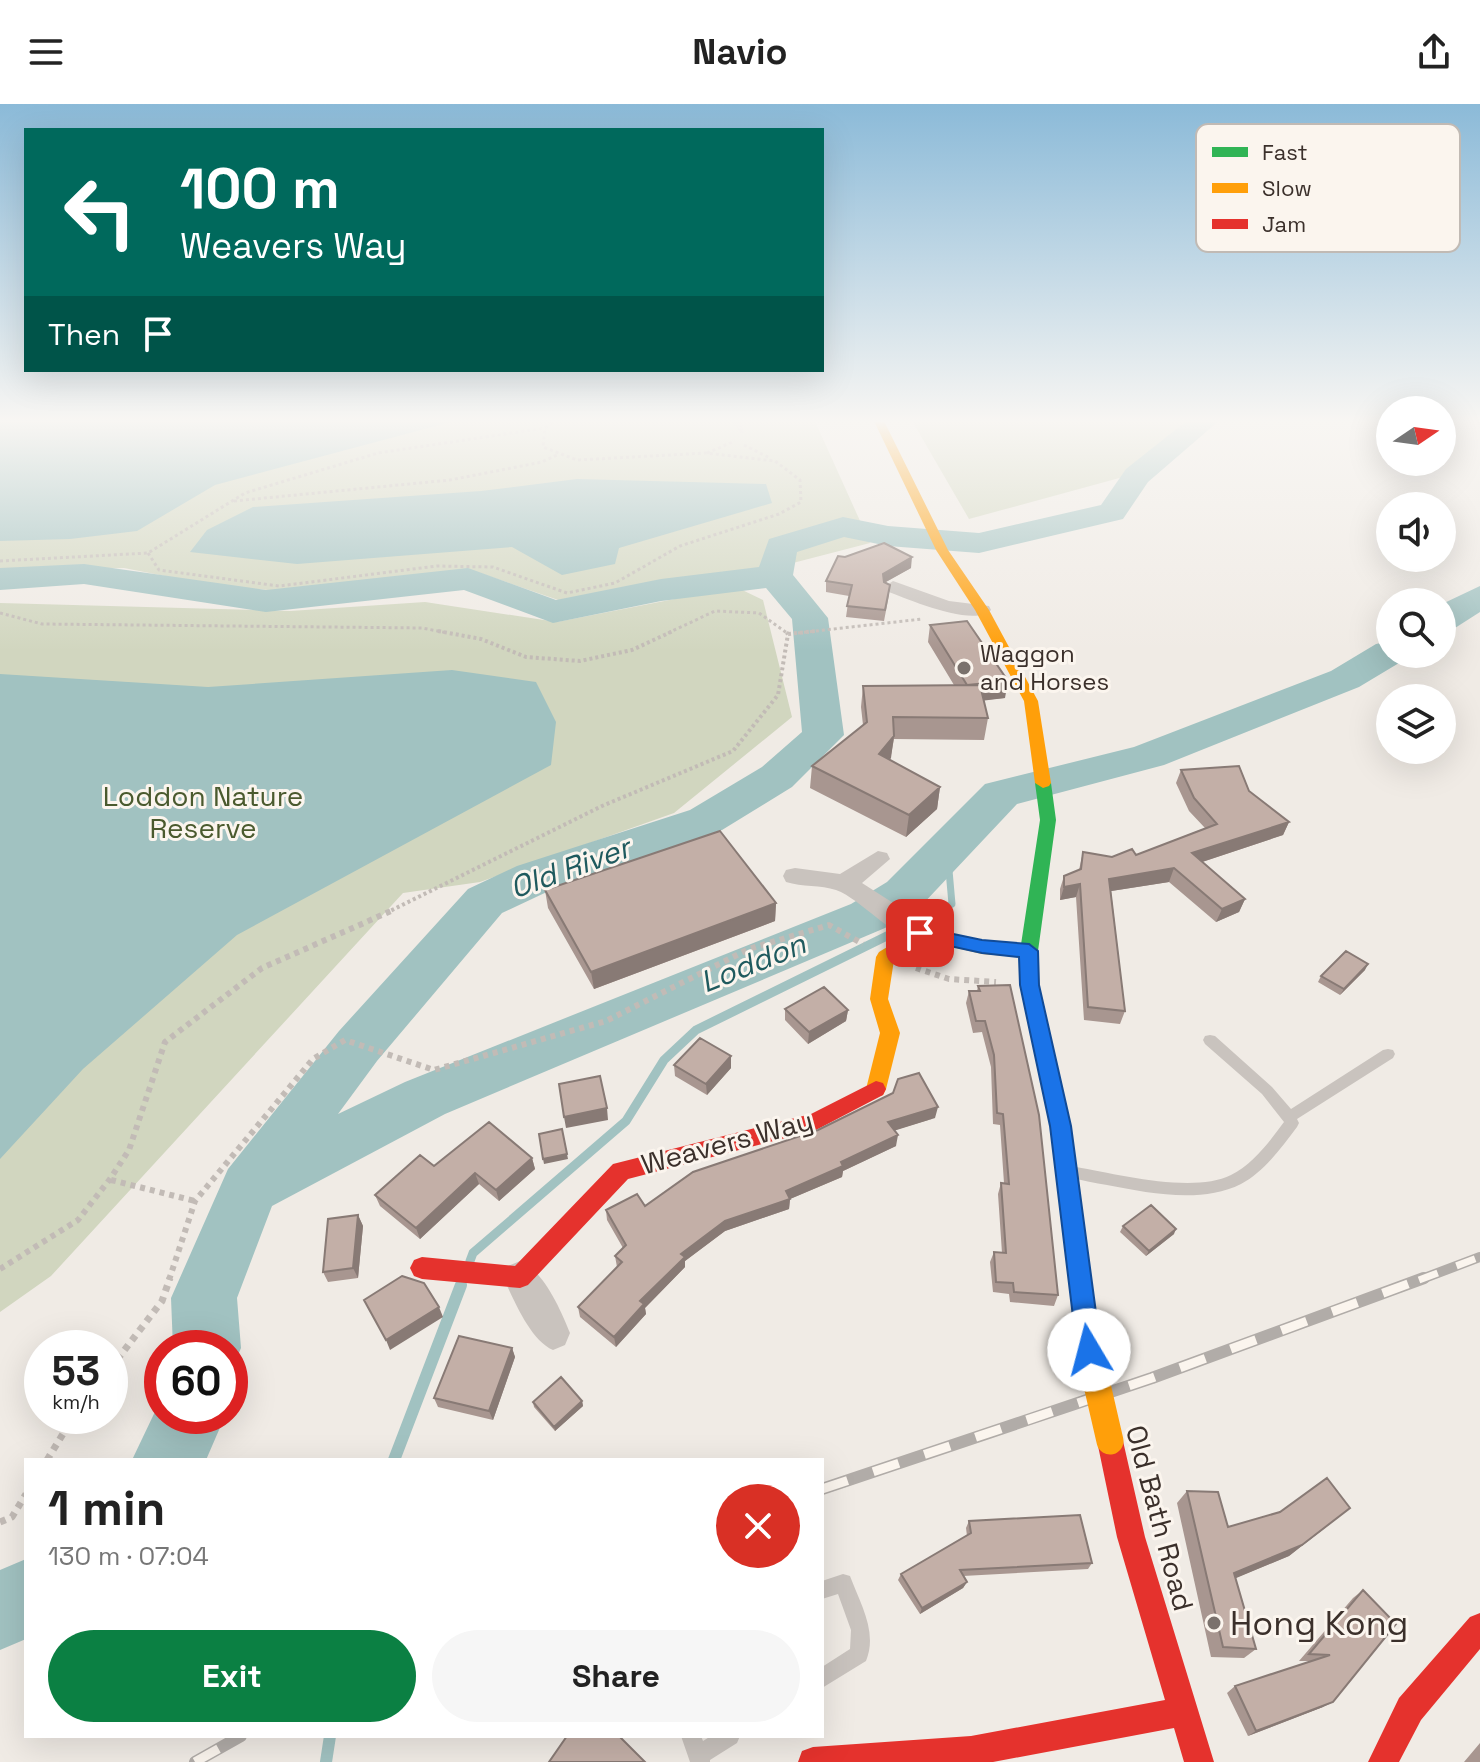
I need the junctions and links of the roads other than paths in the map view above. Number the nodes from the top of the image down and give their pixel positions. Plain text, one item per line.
1 (914, 496) edge
2 (893, 587) edge
3 (982, 610) junction
4 (878, 859) dead end
5 (795, 876) dead end
6 (850, 888) junction
7 (917, 931) junction
8 (1029, 951) junction
9 (1210, 1040) dead end
10 (1388, 1054) dead end
11 (1289, 1117) junction
12 (1065, 1171) junction
13 (422, 1268) dead end
14 (520, 1277) junction
15 (553, 1333) dead end
16 (824, 1589) edge
17 (1480, 1627) edge
18 (824, 1677) edge
19 (1185, 1711) junction
20 (726, 1738) edge
21 (697, 1751) edge
22 (813, 1762) edge
23 (1199, 1762) edge
24 (1383, 1762) edge

1 - 3 main road, Old Bath Road
2 - 3 street
3 - 8 main road, Old Bath Road
4 - 6 street
5 - 6 street
6 - 7 street
7 - 8 main road
7 - 14 main road, Weavers Way
8 - 12 main road, Old Bath Road
9 - 11 lane
10 - 11 lane
11 - 12 lane
12 - 19 main road, Old Bath Road, bridge
13 - 14 main road
14 - 15 street
16 - 18 lane
17 - 24 main road
19 - 22 main road
19 - 23 main road, Old Bath Road
20 - 21 lane

